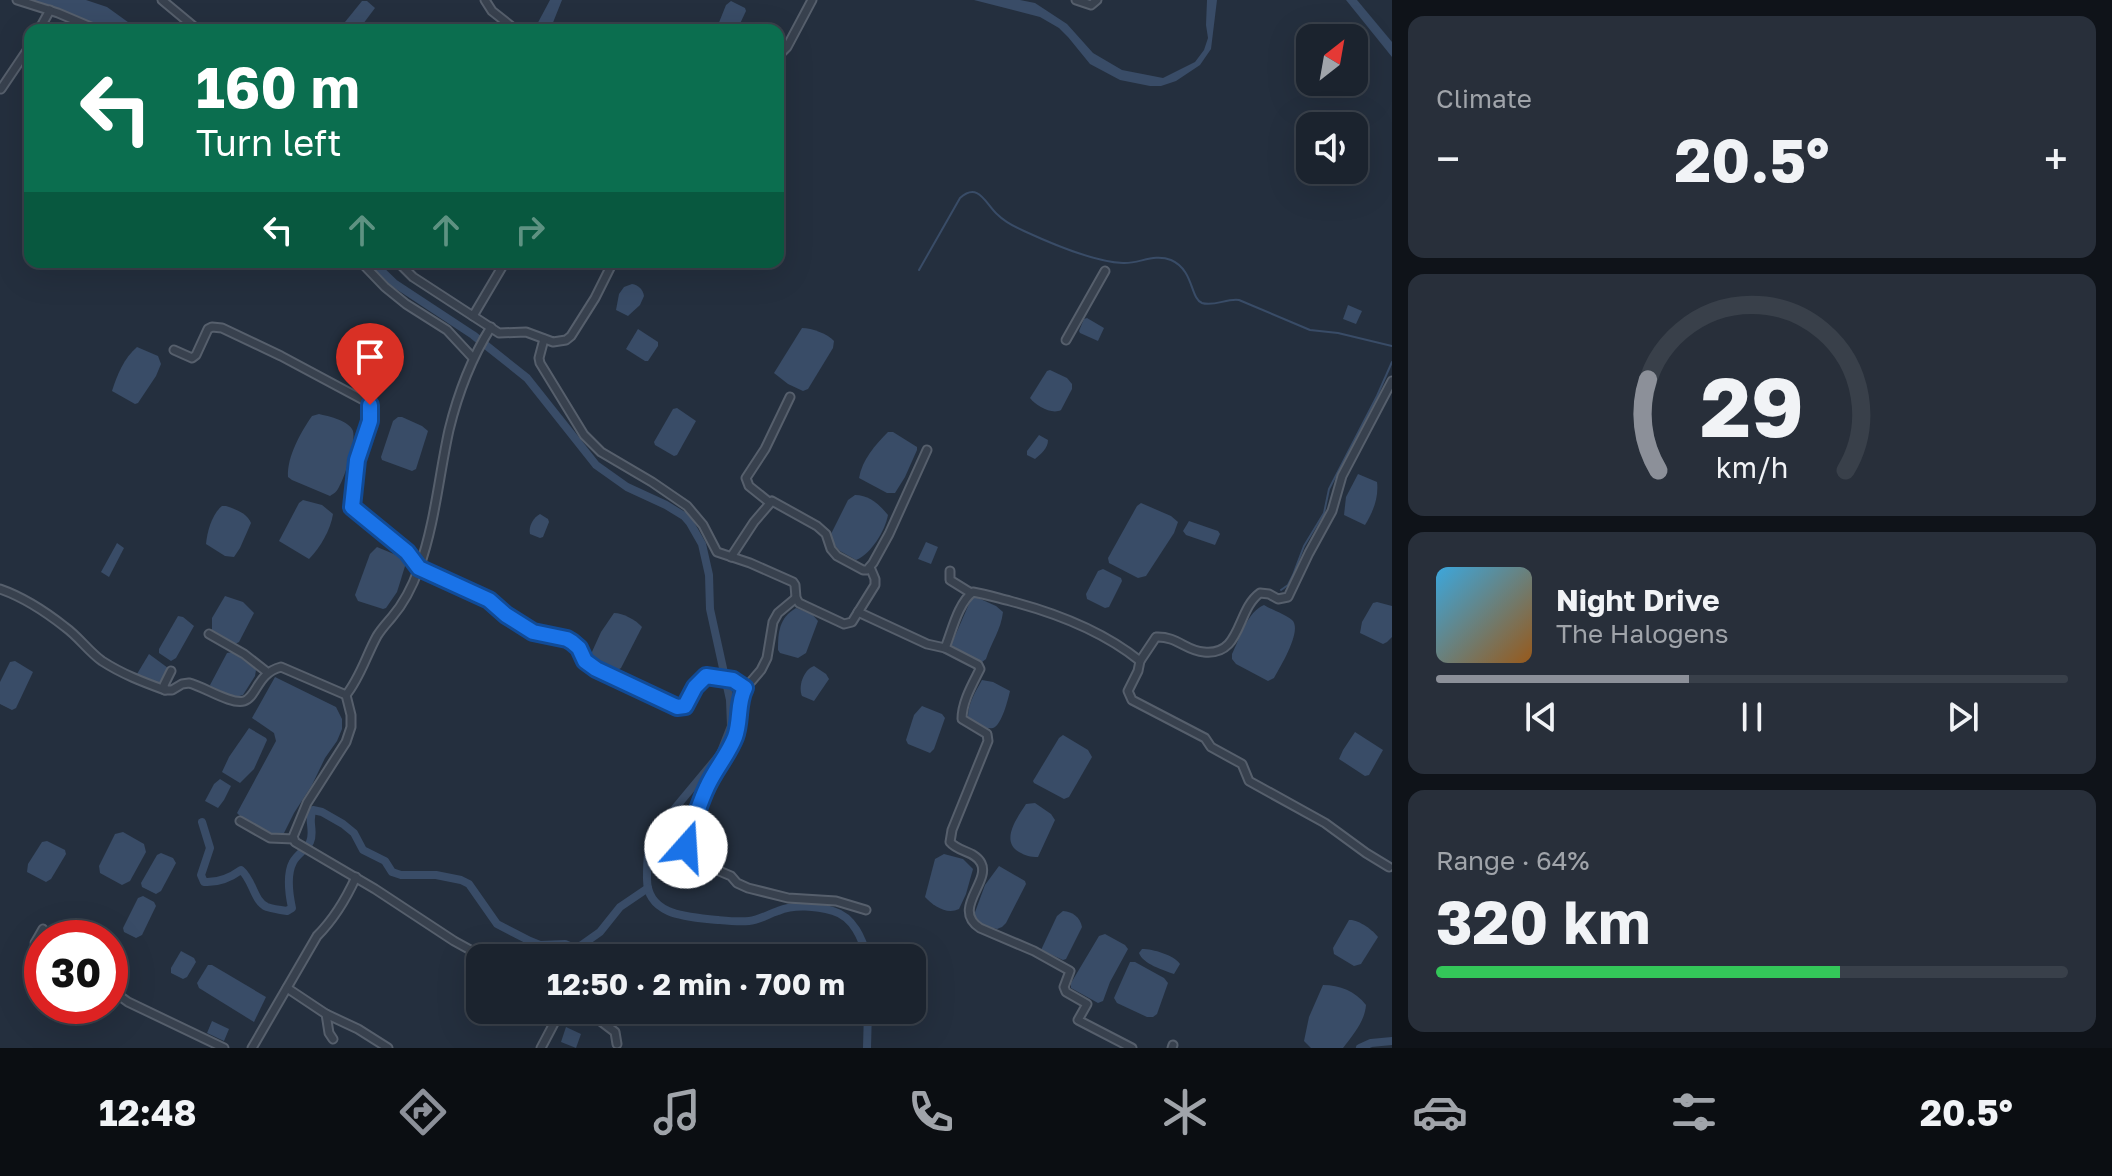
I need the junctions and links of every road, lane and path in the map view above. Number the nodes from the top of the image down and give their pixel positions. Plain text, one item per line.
1 (17, 0) edge
2 (162, 0) edge
3 (485, 0) edge
4 (812, 0) edge
5 (1076, 0) edge
6 (1097, 0) edge
7 (50, 10) junction
8 (42, 24) edge
9 (84, 24) edge
10 (191, 24) edge
11 (508, 24) edge
12 (784, 50) edge
13 (24, 55) edge
14 (1, 89) edge
15 (367, 268) edge
16 (404, 268) edge
17 (501, 268) edge
18 (610, 268) edge
19 (1105, 271) dead end
20 (473, 316) junction
21 (490, 329) junction
22 (544, 339) junction
23 (1066, 340) dead end
24 (174, 350) dead end
25 (473, 358) junction
26 (1392, 381) edge
27 (790, 397) dead end
28 (927, 450) dead end
29 (769, 502) junction
30 (731, 557) junction
31 (870, 567) junction
32 (419, 568) junction
33 (950, 571) dead end
34 (0, 589) edge
35 (971, 593) junction
36 (796, 598) junction
37 (858, 612) junction
38 (209, 634) dead end
39 (945, 648) junction
40 (1140, 661) junction
41 (171, 671) dead end
42 (267, 672) junction
43 (745, 688) junction
44 (165, 690) junction
45 (346, 695) junction
46 (240, 821) dead end
47 (294, 839) junction
48 (1389, 867) dead end
49 (356, 877) junction
50 (866, 910) dead end
51 (466, 948) edge
52 (287, 988) junction
53 (128, 1002) edge
54 (326, 1014) junction
55 (554, 1024) edge
56 (604, 1024) edge
57 (333, 1039) dead end
58 (616, 1046) edge
59 (224, 1048) edge
60 (252, 1048) edge
61 (388, 1048) edge
62 (541, 1048) edge
63 (626, 1048) edge
64 (1132, 1048) edge

1 - 7 street
2 - 10 street
3 - 11 street
4 - 12 street
5 - 6 street
7 - 8 street
7 - 9 street
13 - 14 street
15 - 25 street
16 - 20 street
17 - 20 street
18 - 22 street
19 - 23 street
20 - 21 street
21 - 22 street
21 - 25 street
22 - 30 street
24 - 32 street
25 - 32 street
26 - 40 street
27 - 29 street
28 - 31 street
29 - 30 street
29 - 31 street
30 - 36 street
31 - 37 street
32 - 43 street
32 - 45 street
33 - 35 street
34 - 44 street
35 - 39 street
35 - 40 street
36 - 37 street
36 - 43 street
37 - 39 street
38 - 42 street
39 - 64 street
40 - 48 street
41 - 44 street
42 - 44 street
42 - 45 street
43 - 50 street
45 - 47 street
46 - 47 street
47 - 49 street
49 - 51 street
49 - 52 street
52 - 54 street
52 - 60 street
53 - 59 street
54 - 57 street
54 - 61 street
55 - 62 street
56 - 58 street
58 - 63 street

